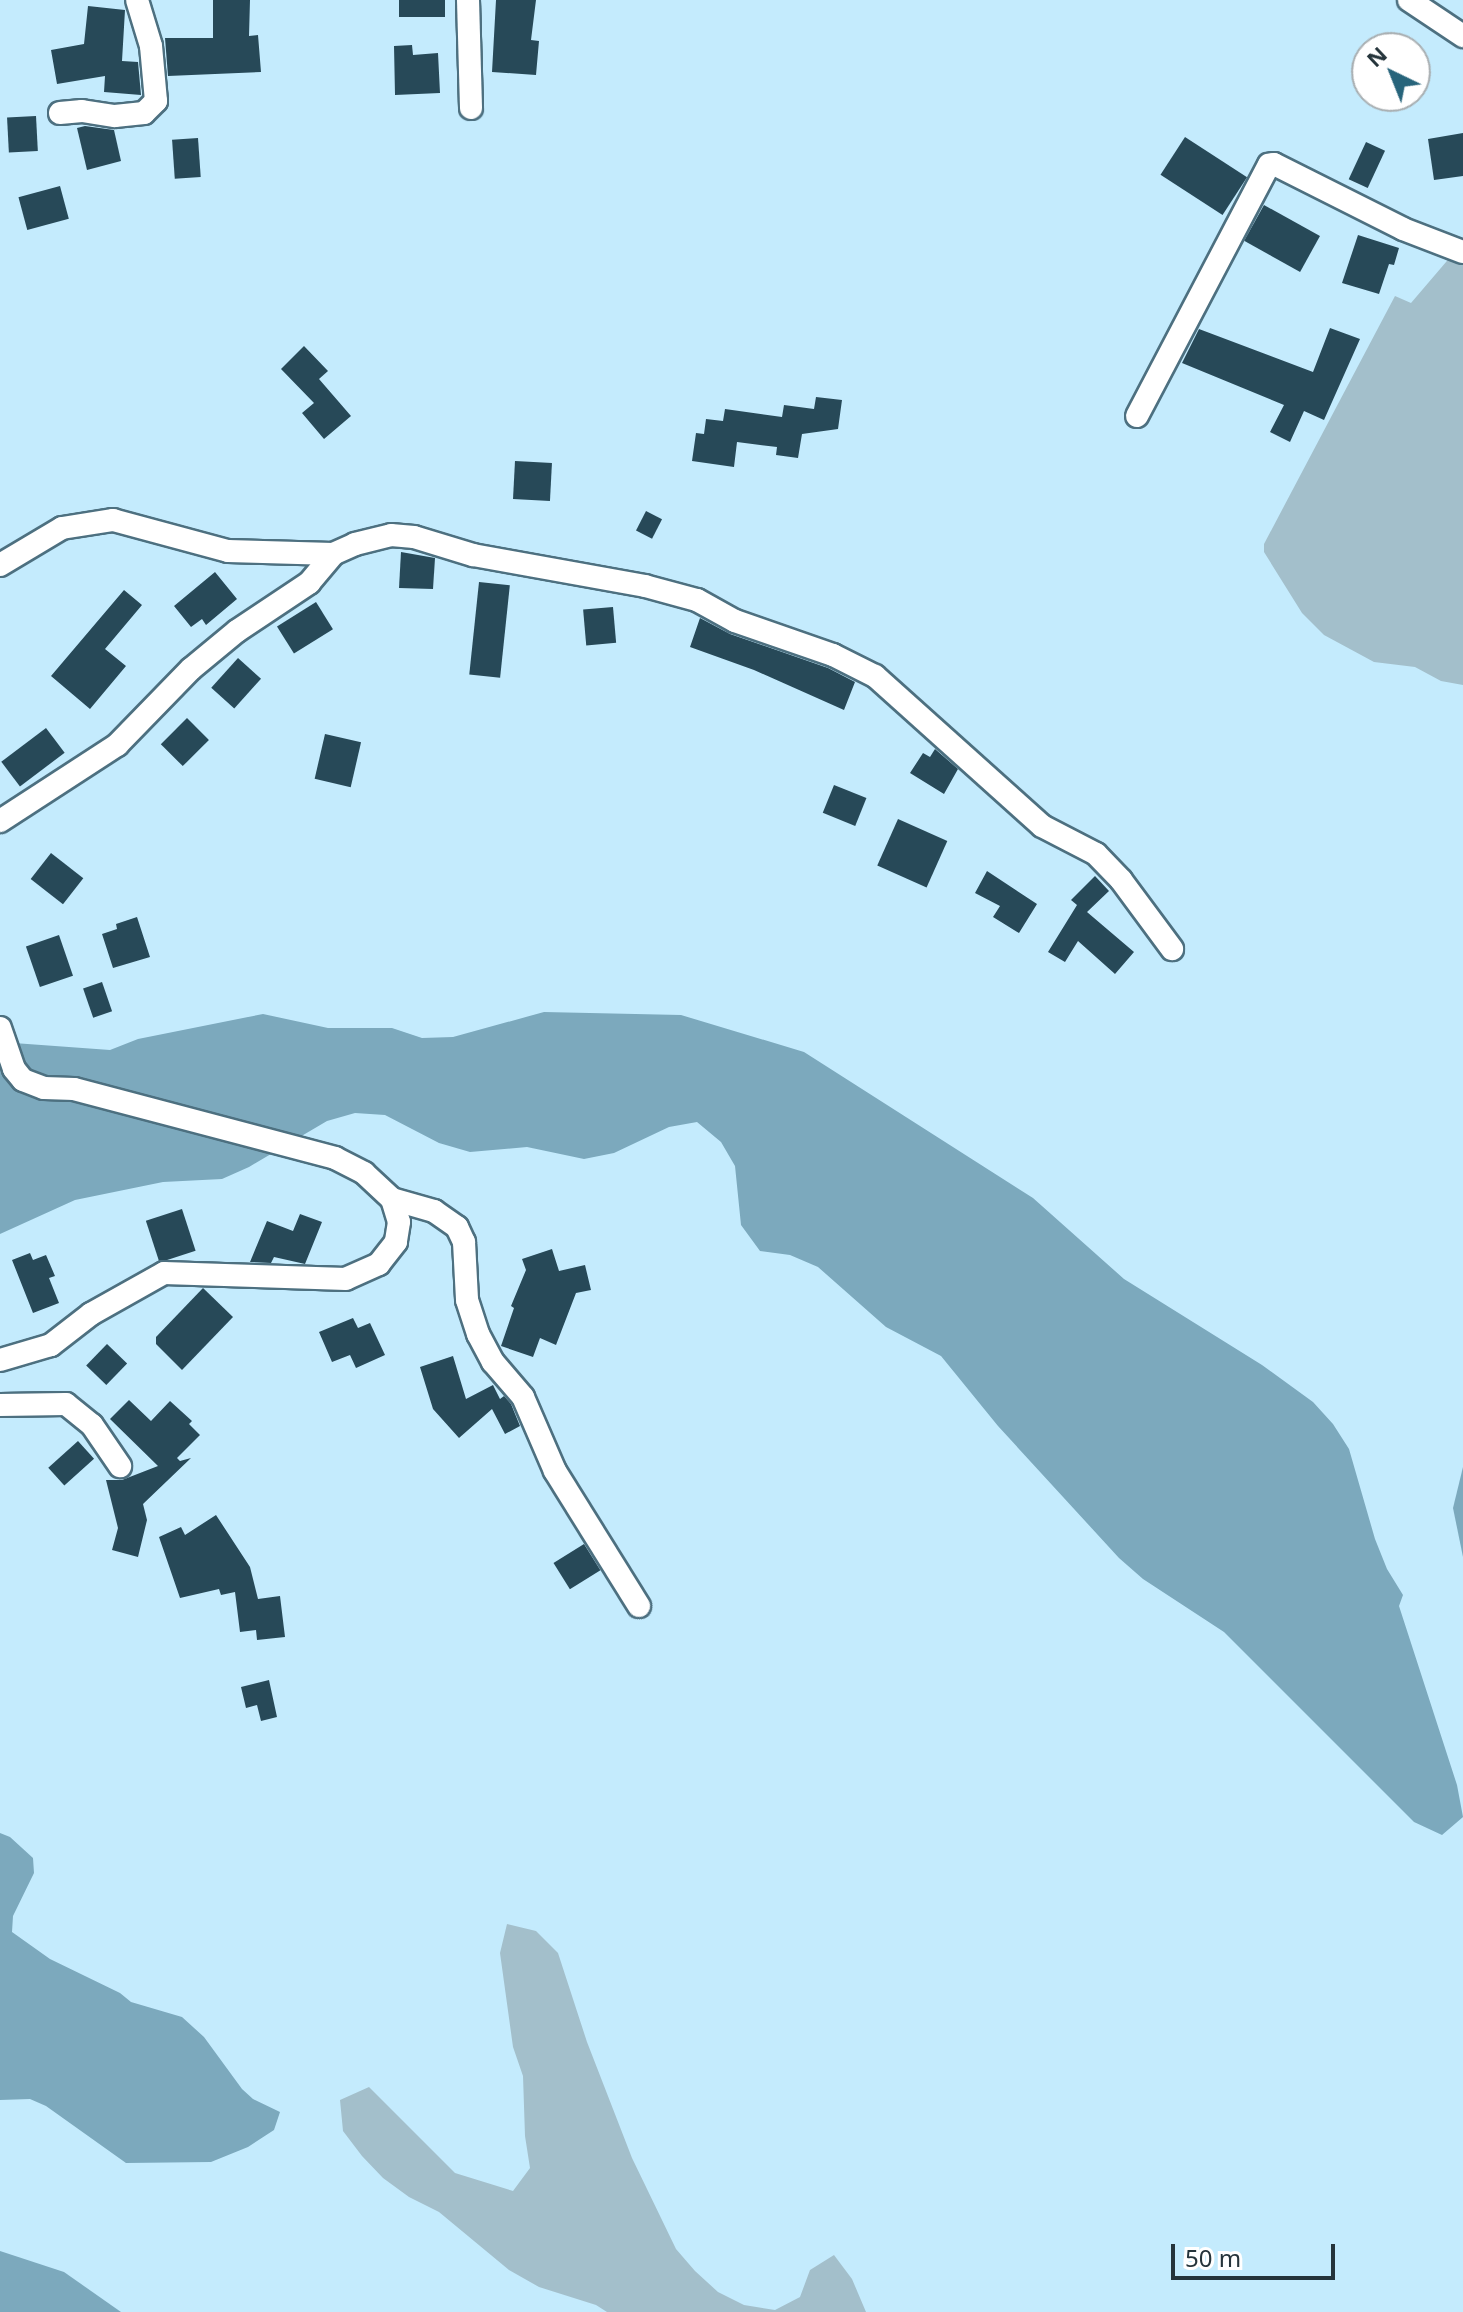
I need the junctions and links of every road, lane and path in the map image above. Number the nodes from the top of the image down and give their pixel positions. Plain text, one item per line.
1 (137, 0) edge
2 (468, 0) edge
3 (1409, 0) edge
4 (1463, 36) edge
5 (471, 108) dead end
6 (60, 113) dead end
7 (1463, 252) edge
8 (1137, 416) dead end
9 (333, 554) junction
10 (0, 565) edge
11 (0, 821) edge
12 (1172, 949) dead end
13 (0, 1028) edge
14 (392, 1199) junction
15 (0, 1360) edge
16 (0, 1405) edge
17 (120, 1466) dead end
18 (639, 1606) dead end

1 - 6 street
2 - 5 street
3 - 4 street
7 - 8 street
9 - 10 street
9 - 11 street
9 - 12 street
13 - 14 street
14 - 15 street
14 - 18 street
16 - 17 street

